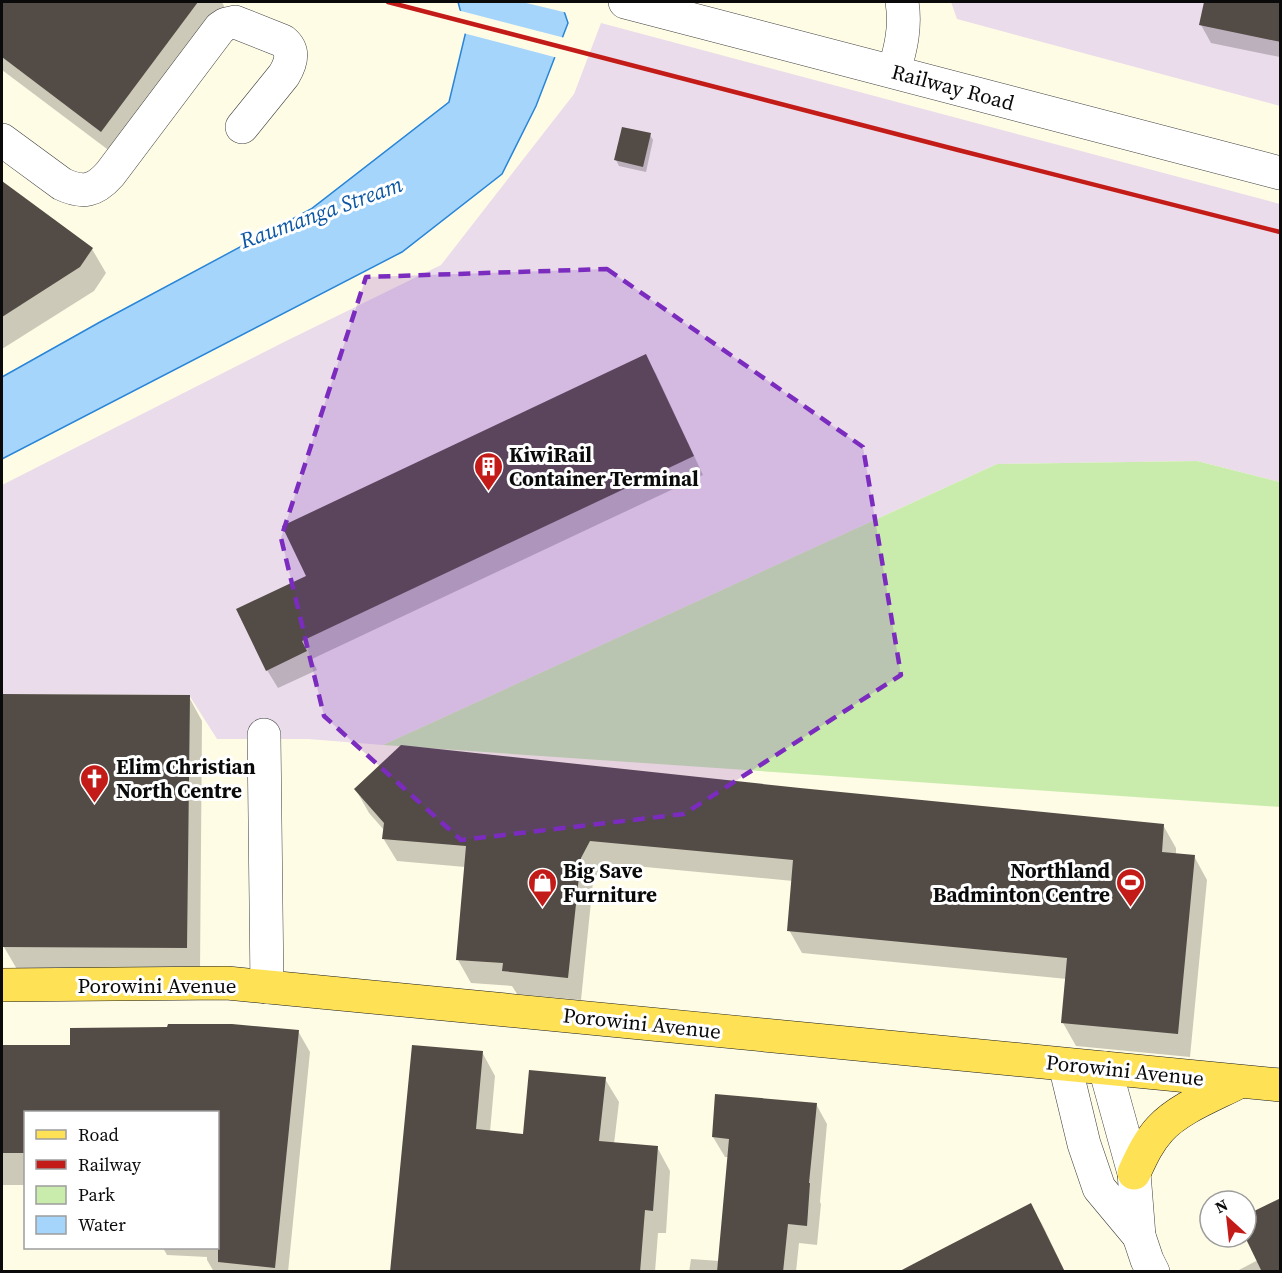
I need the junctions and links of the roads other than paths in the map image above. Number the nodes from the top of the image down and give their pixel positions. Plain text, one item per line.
1 (625, 2) edge
2 (902, 2) edge
3 (894, 71) junction
4 (242, 127) dead end
5 (2, 140) edge
6 (1281, 173) edge
7 (264, 735) dead end
8 (2, 985) edge
9 (267, 987) junction
10 (1065, 1065) junction
11 (1105, 1068) junction
12 (1239, 1082) junction
13 (1281, 1085) edge
14 (1134, 1173) junction
15 (1140, 1260) edge

1 - 3 street, Railway Road
2 - 3 street
3 - 6 street, Railway Road
4 - 5 street
7 - 9 street
8 - 9 main road, Porowini Avenue
9 - 10 main road, Porowini Avenue
10 - 11 main road, Porowini Avenue
10 - 15 street
11 - 12 main road, Porowini Avenue
11 - 14 street
12 - 13 main road, Porowini Avenue
12 - 14 main road
14 - 15 street

